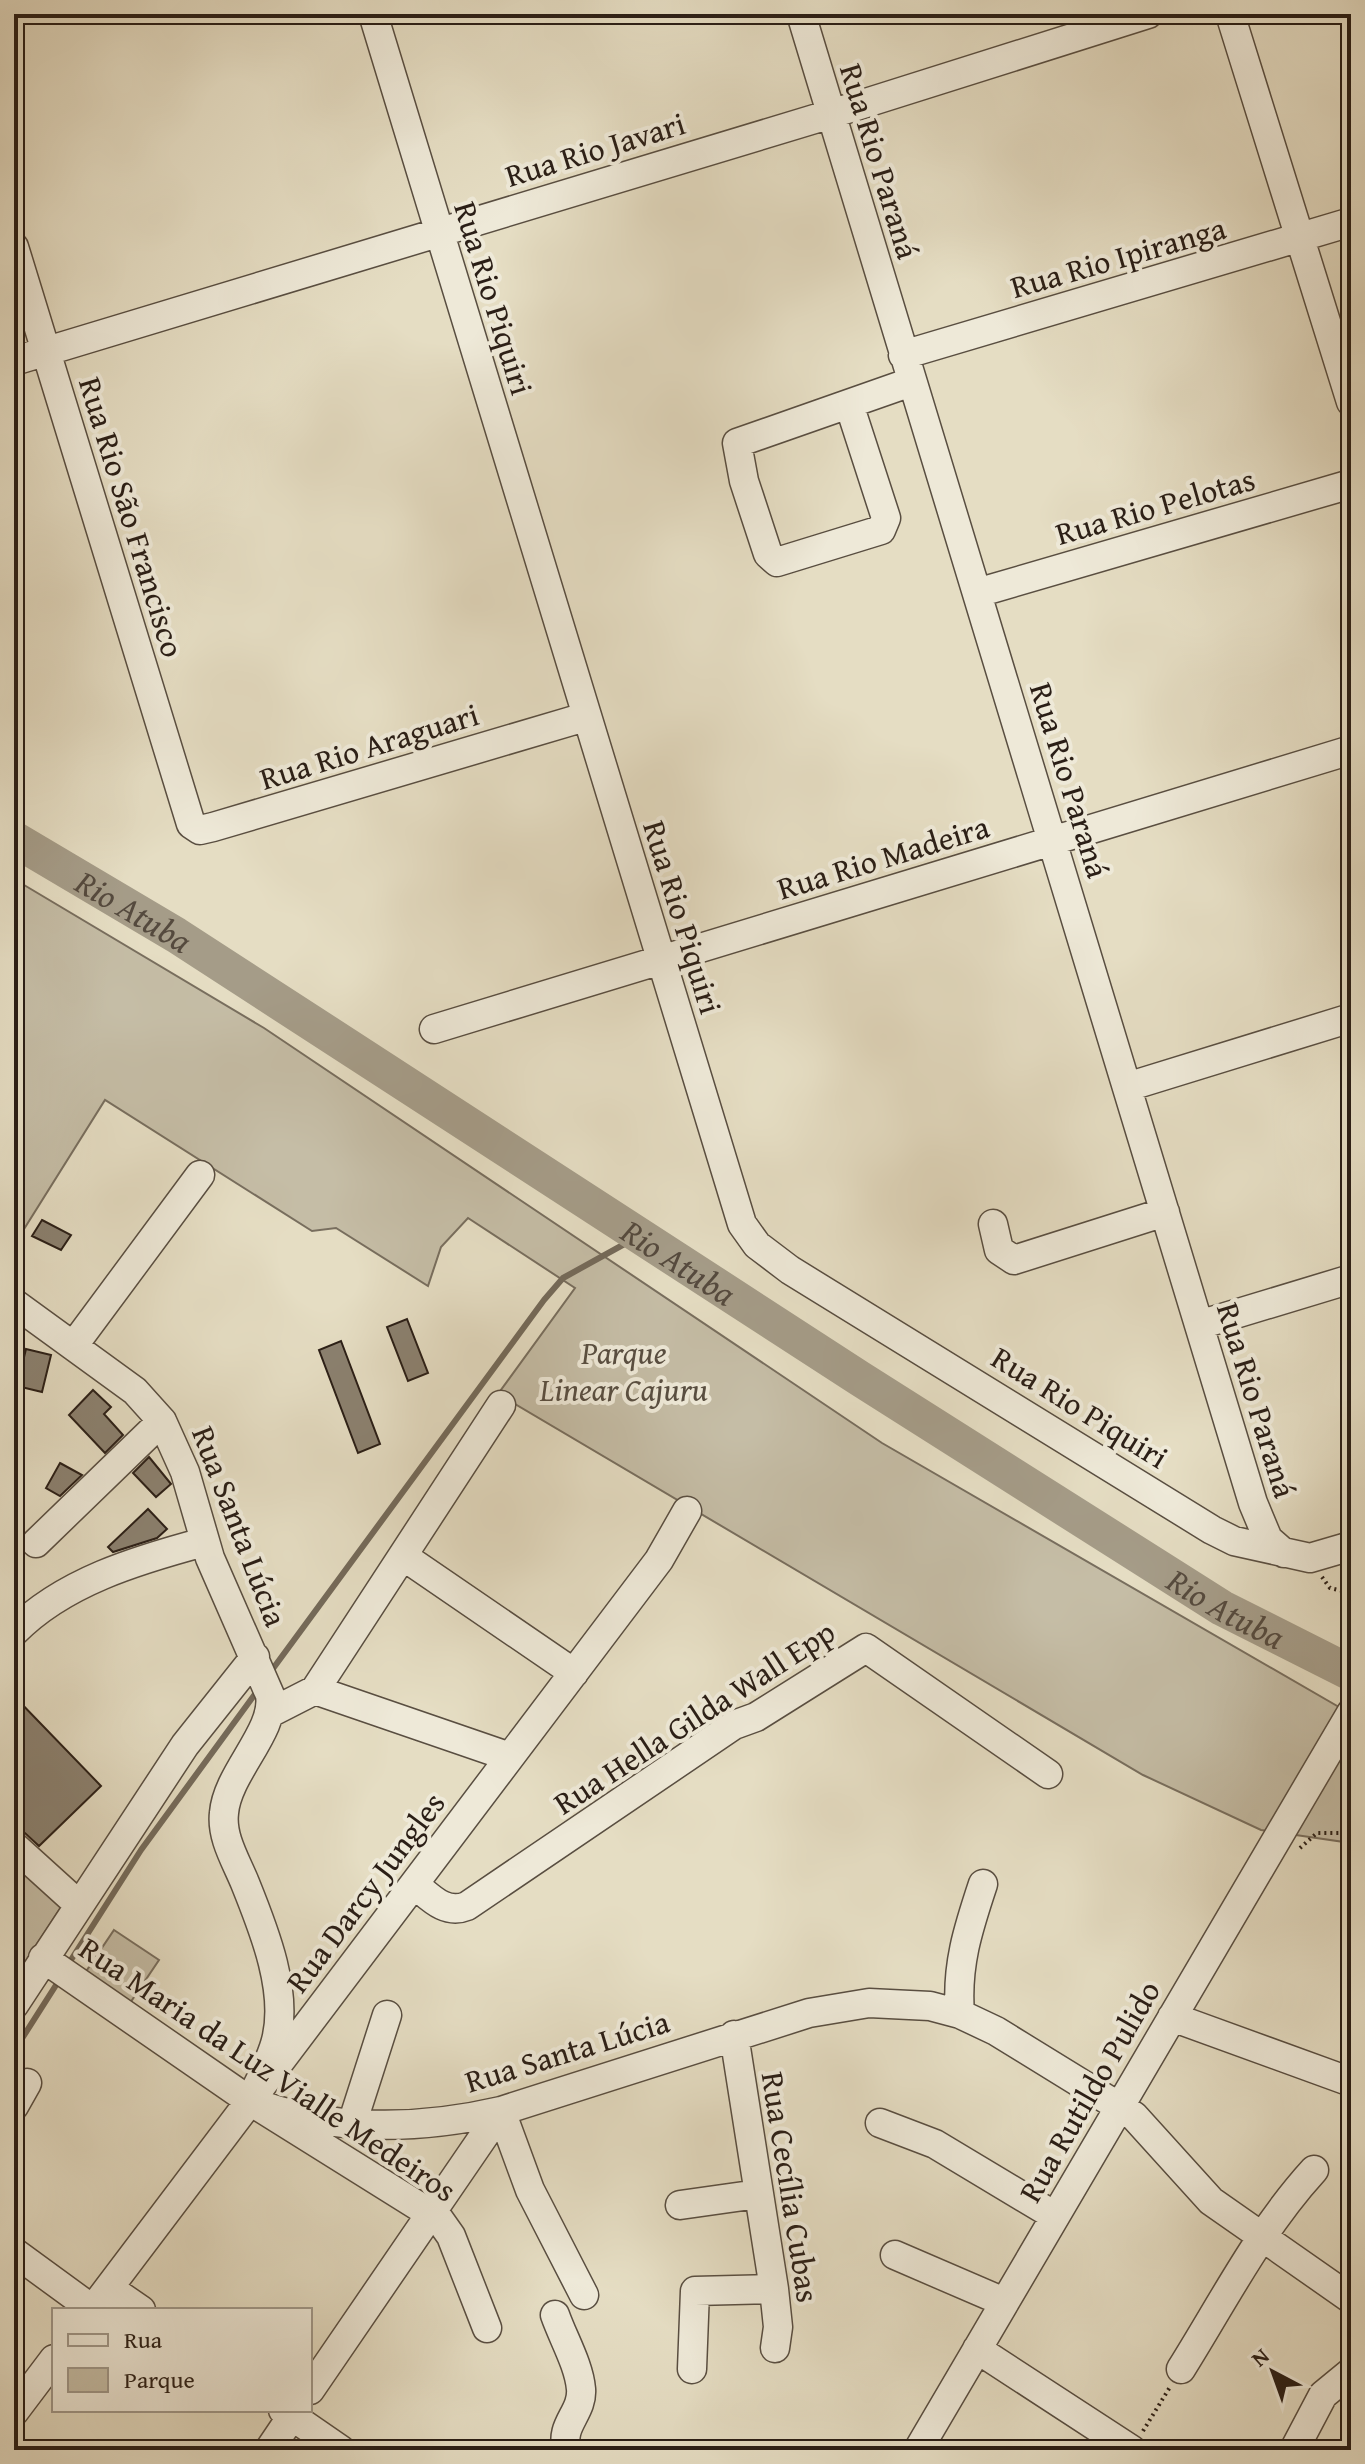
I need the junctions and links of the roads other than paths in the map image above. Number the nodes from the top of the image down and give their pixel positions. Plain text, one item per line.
1 (373, 14) edge
2 (801, 14) edge
3 (1148, 14) edge
4 (1230, 14) edge
5 (831, 114) junction
6 (1351, 222) edge
7 (438, 231) junction
8 (1301, 238) junction
9 (14, 247) edge
10 (45, 352) junction
11 (14, 361) edge
12 (907, 368) junction
13 (1351, 402) edge
14 (849, 404) junction
15 (1351, 484) edge
16 (977, 593) junction
17 (585, 717) junction
18 (1351, 750) edge
19 (185, 806) joint
20 (1053, 841) junction
21 (660, 960) junction
22 (1351, 1018) edge
23 (434, 1029) dead end
24 (1127, 1087) junction
25 (200, 1175) dead end
26 (1165, 1212) junction
27 (993, 1224) dead end
28 (1351, 1279) edge
29 (14, 1303) edge
30 (1199, 1325) junction
31 (74, 1345) junction
32 (501, 1405) dead end
33 (162, 1421) junction
34 (687, 1511) dead end
35 (204, 1542) junction
36 (36, 1543) dead end
37 (1351, 1546) edge
38 (403, 1556) junction
39 (1300, 1556) junction
40 (14, 1632) edge
41 (255, 1657) junction
42 (574, 1673) junction
43 (315, 1690) junction
44 (270, 1704) junction
45 (1351, 1713) edge
46 (510, 1757) junction
47 (1048, 1774) dead end
48 (14, 1846) edge
49 (414, 1884) junction
50 (983, 1884) dead end
51 (78, 1904) junction
52 (25, 1979) edge
53 (960, 2014) junction
54 (387, 2015) dead end
55 (1172, 2017) junction
56 (734, 2035) junction
57 (1351, 2082) edge
58 (250, 2101) junction
59 (1119, 2106) junction
60 (501, 2111) junction
61 (880, 2123) dead end
62 (352, 2124) junction
63 (1314, 2170) dead end
64 (758, 2194) junction
65 (680, 2205) dead end
66 (431, 2214) junction
67 (1055, 2216) junction
68 (1262, 2238) junction
69 (14, 2252) edge
70 (895, 2255) dead end
71 (774, 2289) junction
72 (584, 2295) dead end
73 (1351, 2299) edge
74 (98, 2302) edge
75 (1004, 2302) junction
76 (130, 2308) edge
77 (555, 2315) dead end
78 (487, 2328) dead end
79 (775, 2348) dead end
80 (977, 2349) junction
81 (52, 2362) edge
82 (692, 2369) dead end
83 (1181, 2369) road end
84 (1351, 2372) edge
85 (312, 2387) edge
86 (14, 2412) edge
87 (291, 2412) edge
88 (269, 2450) edge
89 (341, 2450) edge
90 (567, 2450) edge
91 (918, 2450) edge
92 (1132, 2450) edge
93 (1294, 2450) edge

1 - 7 street, Rua Rio Piquiri
2 - 5 street, Rua Rio Paraná
3 - 5 street, Rua Rio Javari
4 - 8 street
5 - 7 street, Rua Rio Javari
5 - 12 street, Rua Rio Paraná
6 - 8 street, Rua Rio Ipiranga
7 - 10 street, Rua Rio Javari
7 - 17 street, Rua Rio Piquiri
8 - 12 street, Rua Rio Ipiranga
8 - 13 street
9 - 10 street, Rua Rio São Francisco
10 - 11 street, Rua Rio Javari
10 - 19 street, Rua Rio São Francisco
12 - 14 street, Rua Rio Ipiranga
12 - 16 street, Rua Rio Paraná
14 - 14 street, Rua Rio Ipiranga
15 - 16 street, Rua Rio Pelotas
16 - 20 street, Rua Rio Paraná
17 - 19 street, Rua Rio Araguari
17 - 21 street, Rua Rio Piquiri
18 - 20 street, Rua Rio Madeira
20 - 21 street, Rua Rio Madeira
20 - 24 street, Rua Rio Paraná
21 - 23 street, Rua Rio Madeira
21 - 39 street, Rua Rio Piquiri
22 - 24 street
24 - 26 street, Rua Rio Paraná
25 - 31 street
26 - 27 street
26 - 30 street, Rua Rio Paraná
28 - 30 street
29 - 31 street, Rua Santa Lúcia
30 - 39 street, Rua Rio Paraná
31 - 33 street, Rua Santa Lúcia
32 - 38 street
33 - 35 street, Rua Santa Lúcia
33 - 36 street
34 - 42 street, Rua Darcy Jungles
35 - 40 street
35 - 41 street, Rua Santa Lúcia
37 - 39 street
38 - 42 street
38 - 43 street
41 - 44 street, Rua Santa Lúcia
41 - 51 street
42 - 46 street, Rua Darcy Jungles
43 - 44 street
43 - 46 street
44 - 58 street
45 - 55 street, Rua Rutildo Pulido
46 - 49 street, Rua Darcy Jungles
47 - 49 street, Rua Hella Gilda Wall Epp
48 - 51 street
49 - 58 street, Rua Darcy Jungles
50 - 53 street
51 - 52 street
52 - 58 street, Rua Maria da Luz Vialle Medeiros
53 - 56 street, Rua Santa Lúcia
53 - 59 street, Rua Santa Lúcia
54 - 62 street
55 - 57 street
55 - 59 street, Rua Rutildo Pulido
56 - 60 street, Rua Santa Lúcia
56 - 64 street, Rua Cecília Cubas
58 - 62 street, Rua Santa Lúcia
58 - 66 street, Rua Maria da Luz Vialle Medeiros
58 - 74 street, Rua Darcy Jungles
59 - 67 street, Rua Rutildo Pulido
59 - 68 street, Rua Santa Lúcia
60 - 62 street, Rua Santa Lúcia
60 - 66 street
60 - 72 street
61 - 67 street
63 - 68 street
64 - 65 street
64 - 71 street, Rua Cecília Cubas
66 - 78 street, Rua Maria da Luz Vialle Medeiros
66 - 85 street
67 - 75 street, Rua Rutildo Pulido
68 - 73 street, Rua Santa Lúcia
68 - 83 street
69 - 74 street
70 - 75 street
71 - 79 street, Rua Cecília Cubas
71 - 82 street
74 - 76 street
75 - 80 street, Rua Rutildo Pulido
77 - 90 street
80 - 91 street, Rua Rutildo Pulido
80 - 92 street
81 - 86 street
84 - 93 street
87 - 88 street
87 - 89 street

